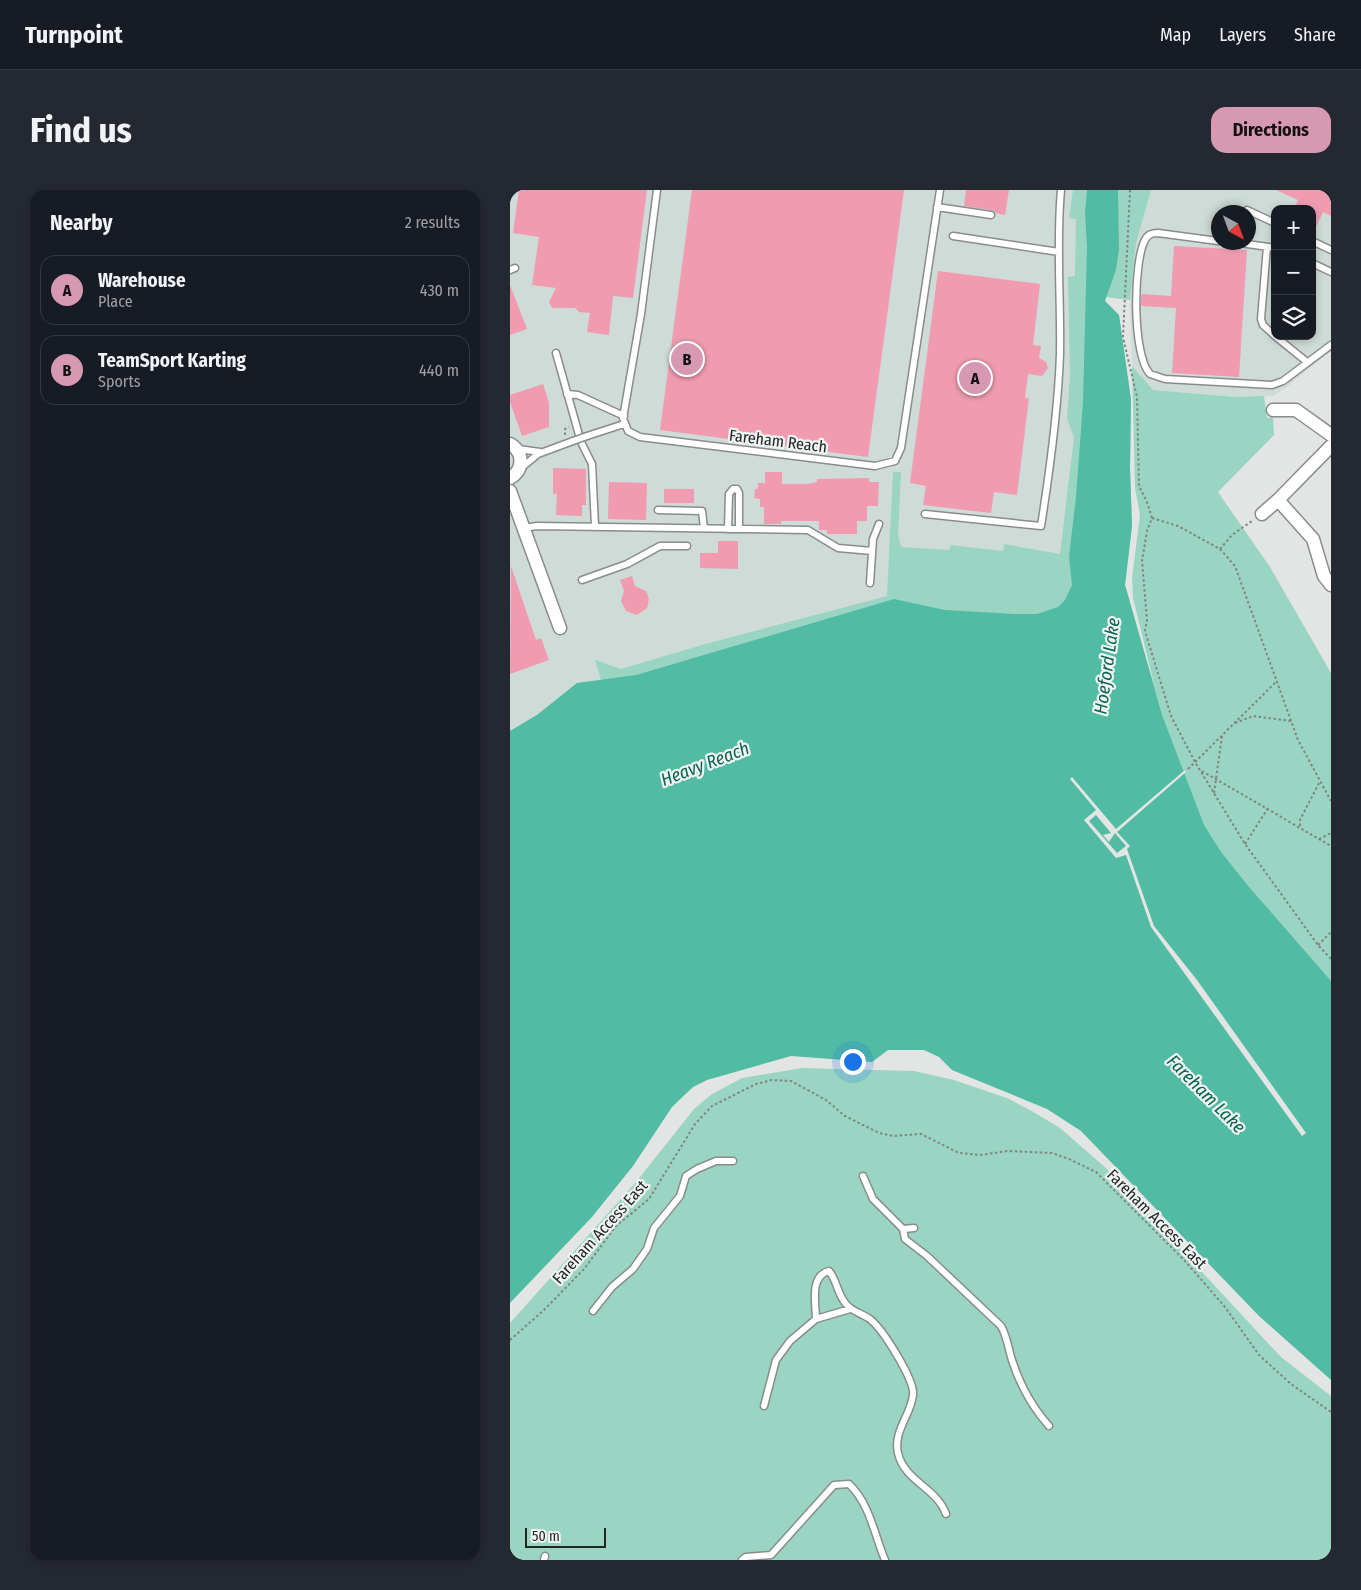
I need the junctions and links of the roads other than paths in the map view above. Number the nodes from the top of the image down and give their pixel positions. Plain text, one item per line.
1 (657, 190) edge
2 (940, 190) edge
3 (1061, 190) edge
4 (937, 207) junction
5 (1256, 214) edge
6 (991, 215) dead end
7 (1271, 221) edge
8 (953, 236) dead end
9 (1211, 239) edge
10 (1316, 243) edge
11 (1256, 245) edge
12 (1267, 247) junction
13 (1271, 248) edge
14 (1331, 250) edge
15 (1059, 252) junction
16 (1316, 265) edge
17 (1331, 272) edge
18 (1271, 332) edge
19 (1280, 340) edge
20 (1331, 345) edge
21 (556, 353) dead end
22 (1307, 362) junction
23 (567, 394) junction
24 (1274, 410) dead end
25 (624, 416) junction
26 (624, 424) junction
27 (1331, 435) edge
28 (512, 445) edge
29 (1331, 446) edge
30 (544, 451) junction
31 (515, 474) edge
32 (512, 496) edge
33 (1278, 500) junction
34 (658, 510) dead end
35 (925, 514) dead end
36 (1262, 514) road end
37 (878, 524) dead end
38 (595, 526) junction
39 (524, 528) junction
40 (704, 528) junction
41 (728, 529) junction
42 (739, 529) junction
43 (687, 546) dead end
44 (872, 551) junction
45 (582, 580) dead end
46 (870, 583) dead end
47 (1331, 585) edge
48 (560, 628) dead end
49 (733, 1161) dead end
50 (864, 1176) dead end
51 (914, 1228) dead end
52 (903, 1230) junction
53 (850, 1309) junction
54 (593, 1311) dead end
55 (816, 1320) junction
56 (764, 1406) dead end
57 (1049, 1426) dead end
58 (946, 1514) dead end
59 (742, 1560) edge
60 (885, 1560) edge

1 - 25 lane
2 - 4 lane, Fareham Reach
3 - 15 lane
4 - 6 lane
4 - 26 lane, Fareham Reach
5 - 7 lane
8 - 15 lane
9 - 22 lane
10 - 14 lane
11 - 12 lane
12 - 13 lane
12 - 18 lane
15 - 35 lane
16 - 17 lane
19 - 22 lane
20 - 22 lane
21 - 23 lane
23 - 25 lane
23 - 38 lane
24 - 27 street
25 - 26 lane
26 - 30 lane, bridge
28 - 30 lane
28 - 31 street
29 - 33 street
30 - 31 lane
31 - 32 street
32 - 39 street
33 - 36 street
33 - 47 street
34 - 40 lane
37 - 44 lane
38 - 39 lane
38 - 40 lane
39 - 48 street
40 - 41 lane
41 - 42 lane
41 - 42 lane
42 - 44 lane
43 - 45 lane
44 - 46 lane
49 - 54 lane
50 - 52 lane
51 - 52 lane
52 - 57 lane
53 - 55 lane
53 - 55 lane
53 - 58 lane
55 - 56 lane
59 - 60 lane

